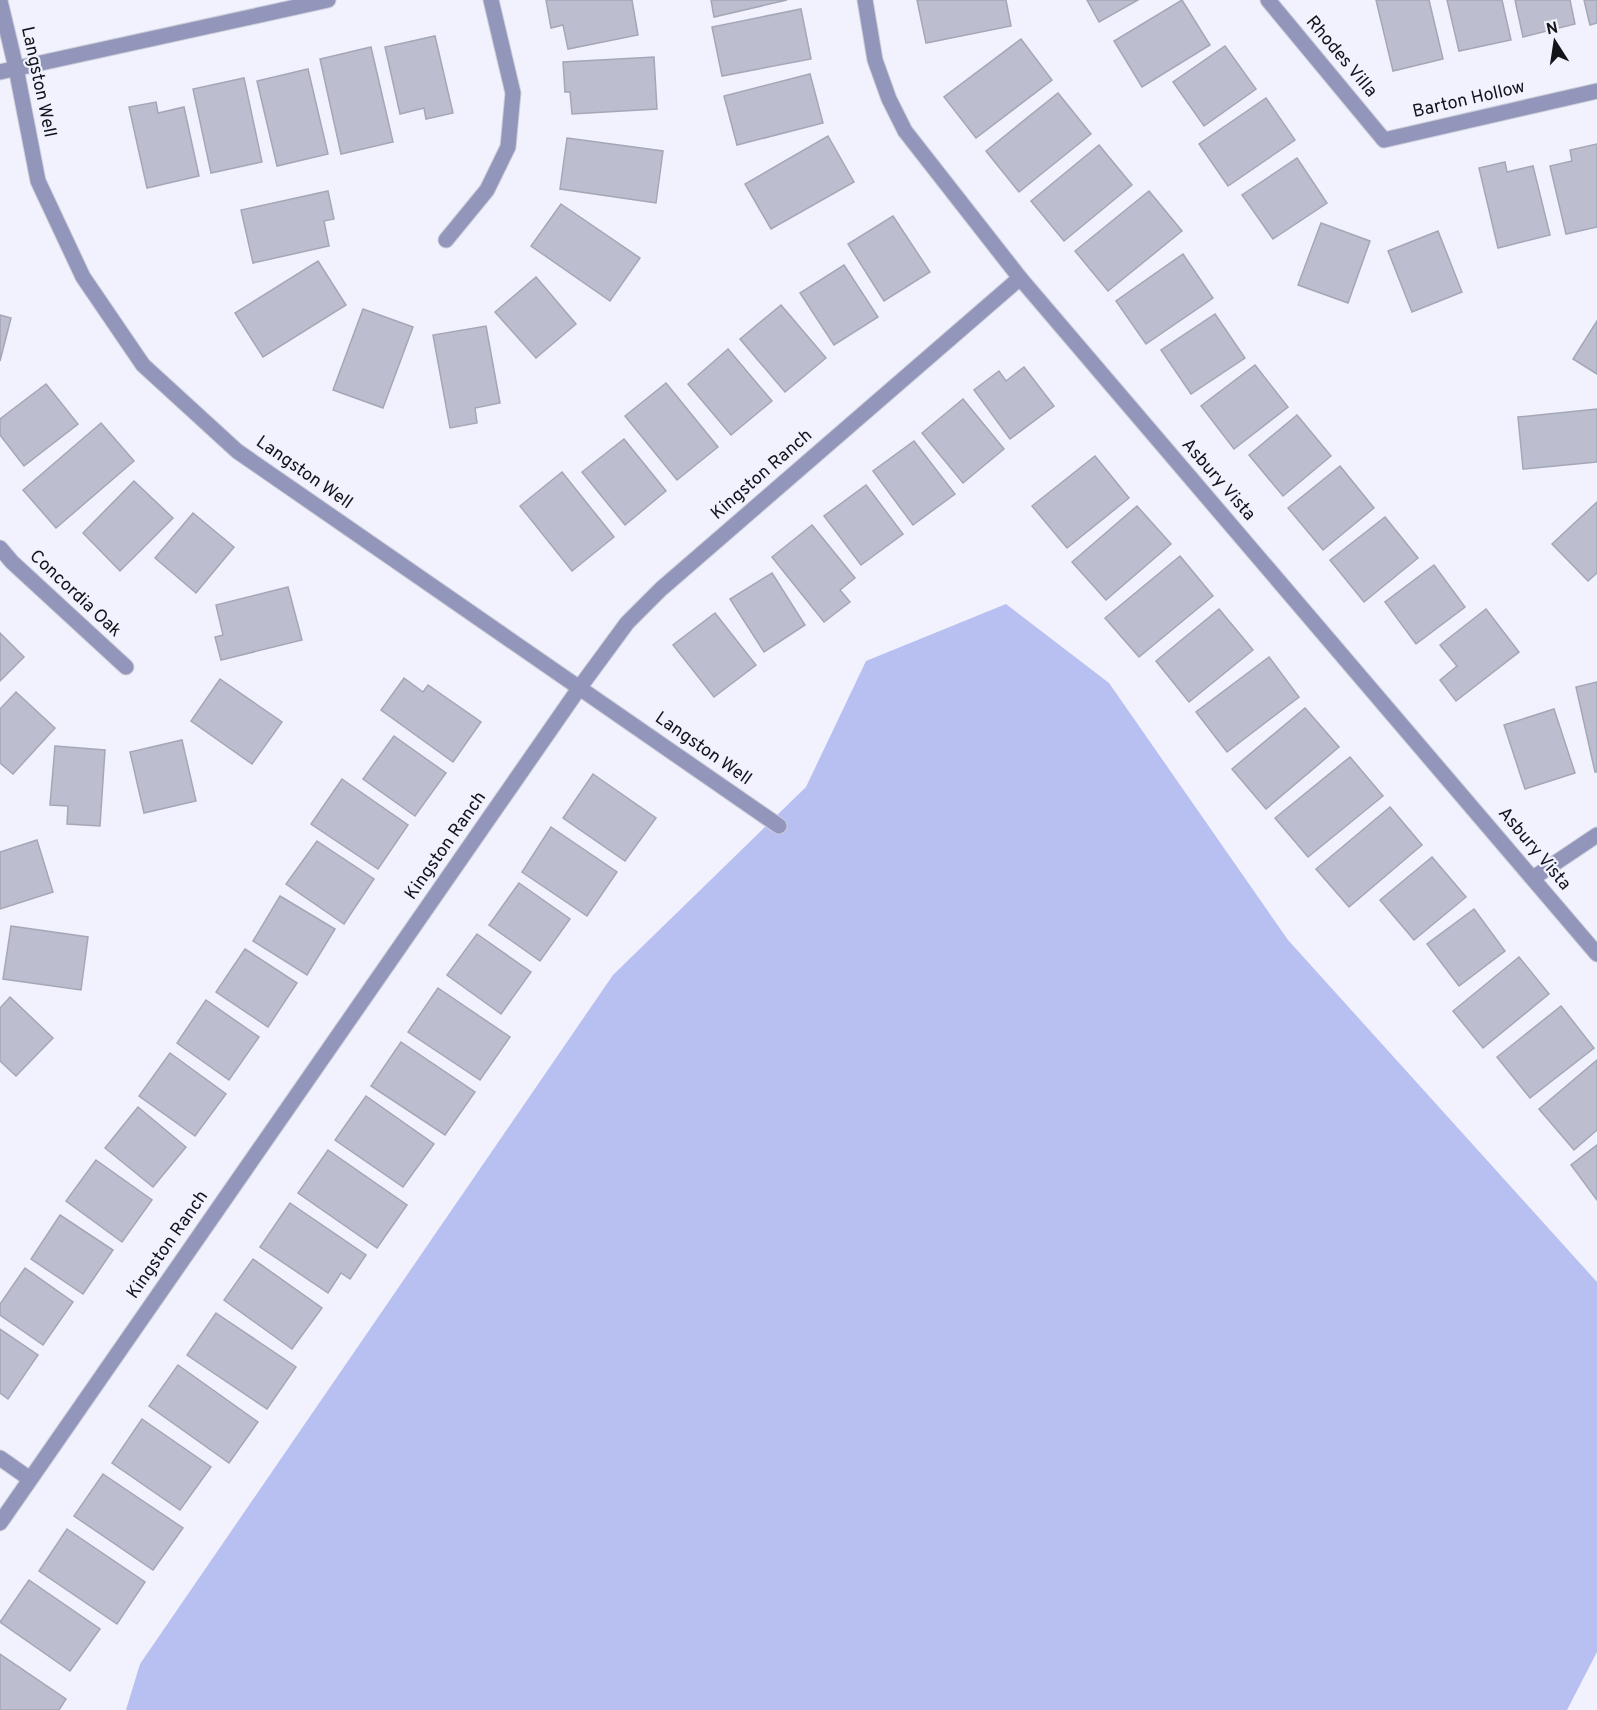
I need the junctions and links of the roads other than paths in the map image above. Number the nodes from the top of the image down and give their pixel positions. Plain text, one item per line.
1 (328, 0) edge
2 (491, 0) edge
3 (865, 0) edge
4 (1268, 0) edge
5 (0, 1) edge
6 (16, 69) junction
7 (0, 72) edge
8 (1597, 91) edge
9 (1384, 140) joint
10 (446, 240) dead end
11 (1020, 278) junction
12 (0, 548) edge
13 (126, 667) dead end
14 (580, 687) junction
15 (779, 826) dead end
16 (1597, 836) edge
17 (1533, 878) junction
18 (1597, 954) edge
19 (0, 1458) edge
20 (30, 1479) junction
21 (0, 1523) edge

1 - 6 street
2 - 10 street
3 - 11 street, Asbury Vista
4 - 9 street, Rhodes Villa
5 - 6 street, Langston Well
6 - 7 street
6 - 14 street, Langston Well
8 - 9 street, Barton Hollow
11 - 14 street, Kingston Ranch
11 - 17 street, Asbury Vista
12 - 13 street, Concordia Oak
14 - 15 street, Langston Well
14 - 20 street, Kingston Ranch
16 - 17 street
17 - 18 street, Asbury Vista
19 - 20 street
20 - 21 street, Kingston Ranch

